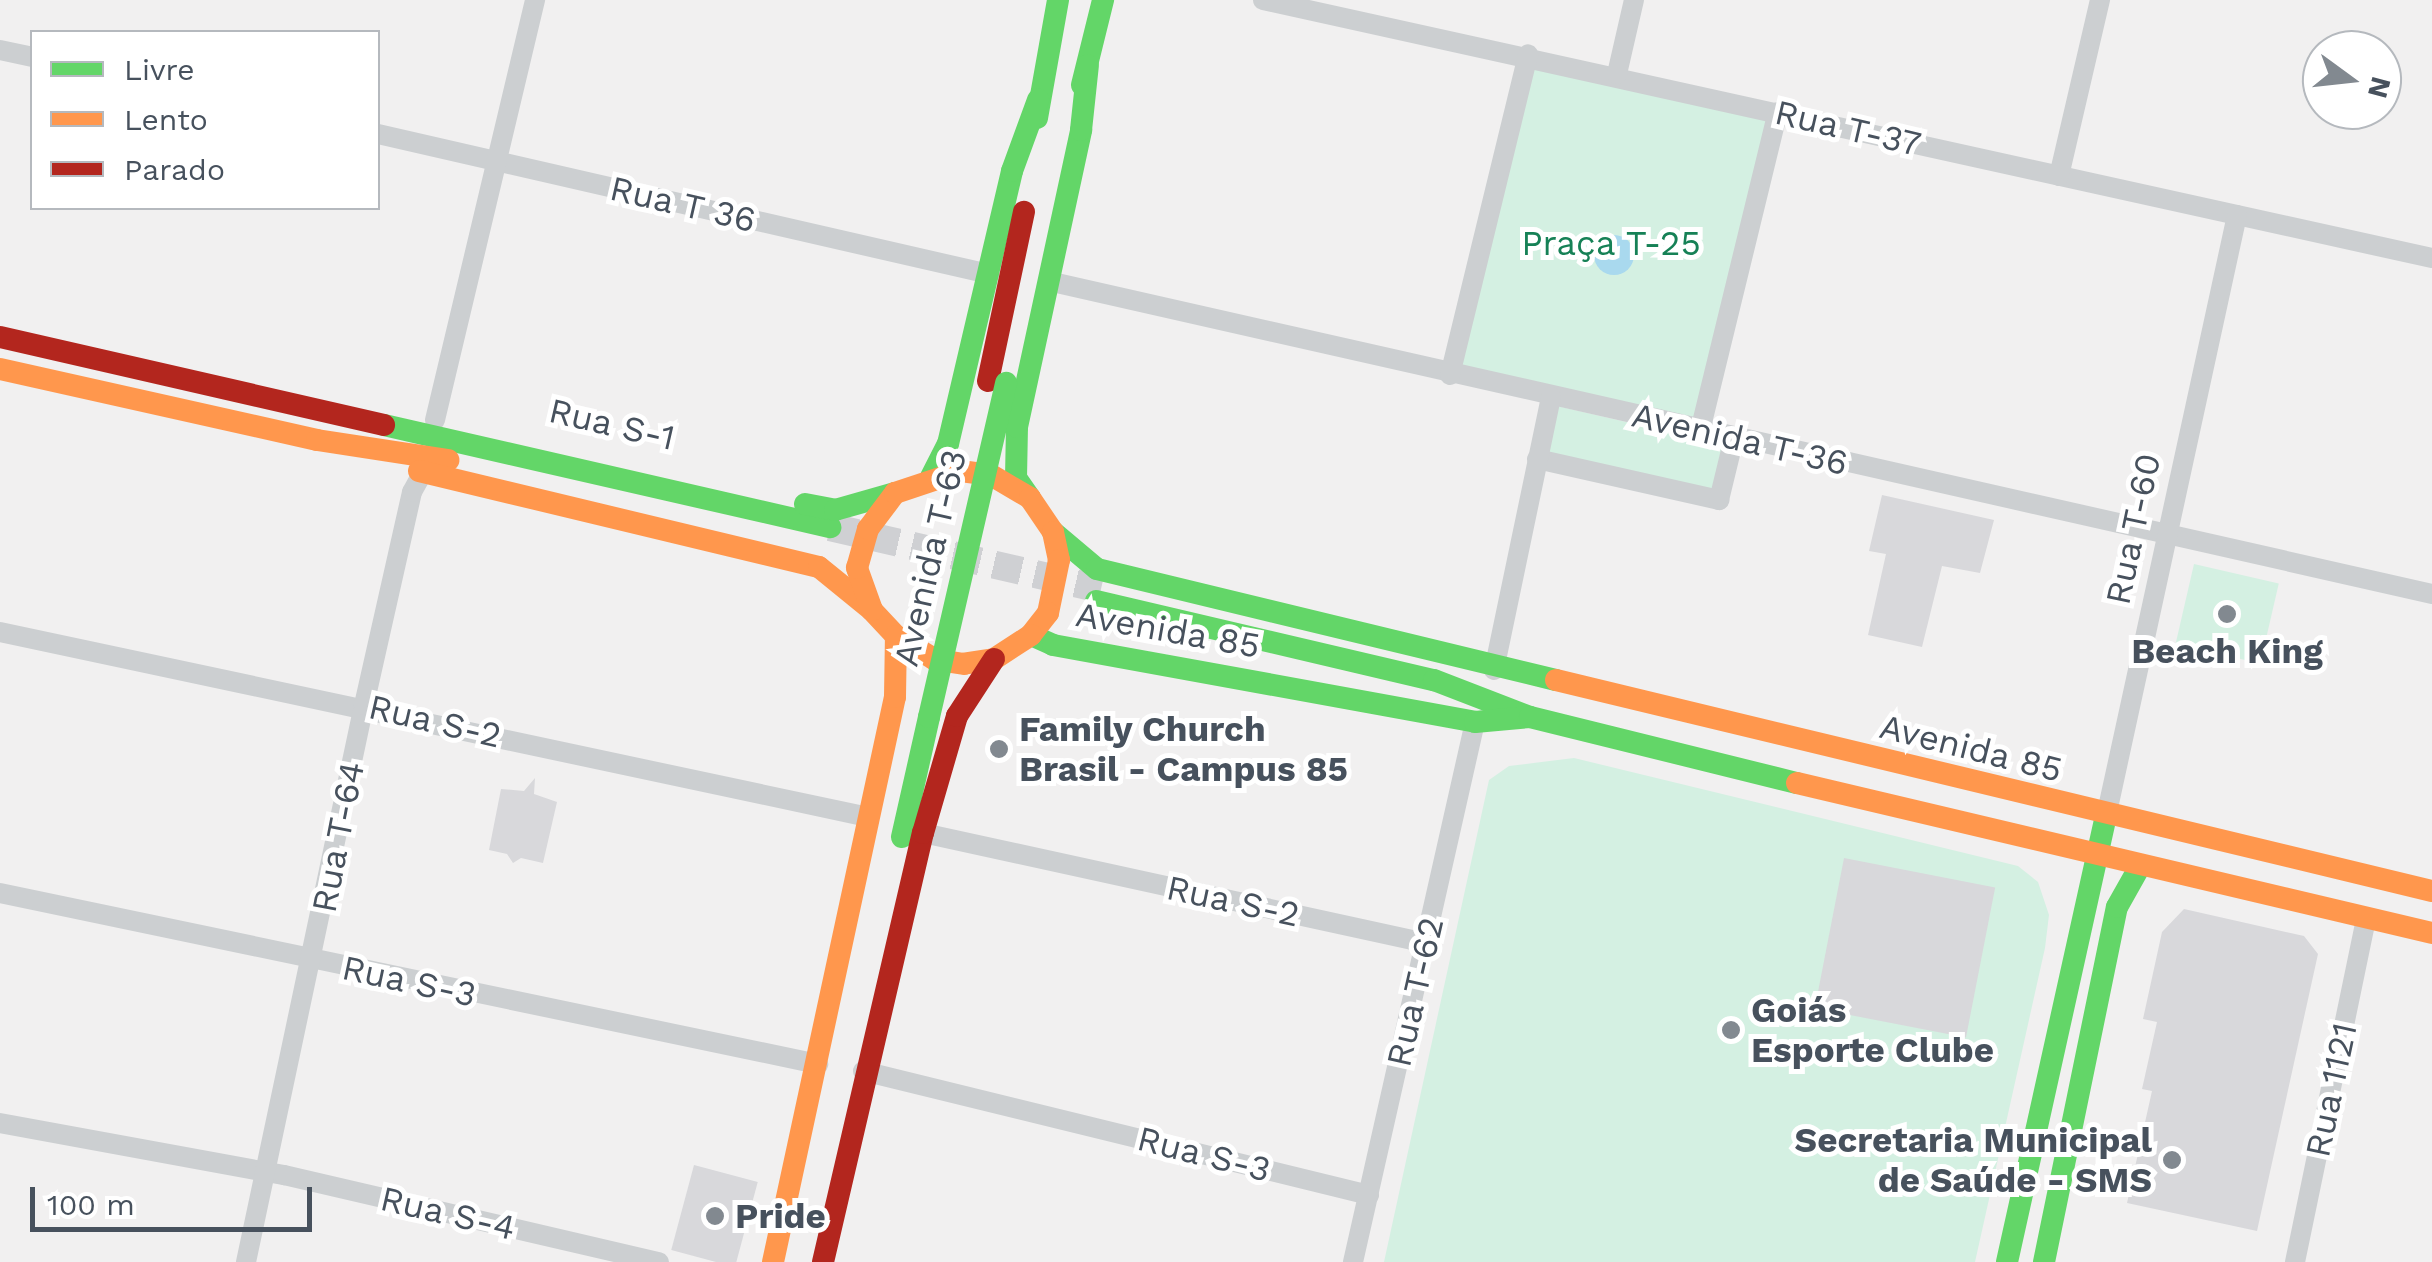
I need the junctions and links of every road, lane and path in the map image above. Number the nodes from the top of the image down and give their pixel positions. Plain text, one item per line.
1 (536, 0) edge
2 (1058, 0) edge
3 (1104, 0) edge
4 (1263, 0) edge
5 (1634, 0) edge
6 (2100, 0) edge
7 (0, 50) edge
8 (1528, 54) junction
9 (30, 57) edge
10 (1088, 65) junction
11 (1618, 74) junction
12 (1038, 100) junction
13 (1778, 112) junction
14 (380, 134) edge
15 (499, 161) junction
16 (2058, 176) junction
17 (2237, 215) junction
18 (2432, 258) edge
19 (989, 274) junction
20 (1048, 281) junction
21 (0, 336) edge
22 (0, 369) edge
23 (1450, 375) junction
24 (997, 382) junction
25 (1552, 396) junction
26 (312, 404) junction
27 (435, 420) junction
28 (1700, 431) junction
29 (1734, 438) junction
30 (317, 440) junction
31 (1537, 459) junction
32 (423, 472) junction
33 (932, 477) junction
34 (895, 492) junction
35 (1030, 498) junction
36 (1053, 532) junction
37 (2167, 535) junction
38 (2432, 594) edge
39 (872, 610) junction
40 (0, 632) edge
41 (1032, 635) junction
42 (896, 636) junction
43 (994, 659) junction
44 (1494, 670) junction
45 (364, 705) junction
46 (921, 714) junction
47 (1530, 717) junction
48 (1475, 722) junction
49 (868, 817) junction
50 (2106, 817) junction
51 (923, 833) junction
52 (2097, 858) junction
53 (2140, 866) junction
54 (2432, 891) edge
55 (0, 894) edge
56 (2366, 918) junction
57 (2432, 933) edge
58 (1426, 944) junction
59 (314, 962) junction
60 (818, 1064) junction
61 (863, 1071) junction
62 (0, 1123) edge
63 (265, 1172) junction
64 (1369, 1195) junction
65 (246, 1262) edge
66 (659, 1262) edge
67 (774, 1262) edge
68 (823, 1262) edge
69 (1353, 1262) edge
70 (2006, 1262) edge
71 (2044, 1262) edge
72 (2295, 1262) edge

1 - 15 street
2 - 12 main road, Avenida T-63
3 - 10 main road, Avenida T-63
4 - 8 street, Rua T-37
5 - 11 street
6 - 16 street
7 - 9 street
8 - 11 street, Rua T-37
8 - 23 street
10 - 20 main road, Avenida T-63
10 - 24 main road, Avenida T-63
11 - 13 street, Rua T-37
12 - 19 main road, Avenida T-63
12 - 24 main road, Avenida T-63
13 - 16 street, Rua T-37
13 - 28 street
14 - 15 street, Rua T 36
15 - 19 street, Rua T 36
15 - 27 street
16 - 17 street, Rua T-37
17 - 18 street, Rua T-37
17 - 37 street, Rua T-60
19 - 33 main road, Avenida T-63
20 - 23 street, Avenida T-36
20 - 35 main road, Avenida T-63
21 - 26 main road, Rua S-1
22 - 30 main road, Rua S-1
23 - 25 street, Avenida T-36
24 - 46 main road, Avenida T-63, bridge
25 - 28 street, Avenida T-36
25 - 31 street
26 - 27 main road, Rua S-1
26 - 30 main road, Rua S-1
27 - 34 main road, Rua S-1
28 - 29 street, Avenida T-36
29 - 31 street
29 - 37 street, Avenida T-36
30 - 32 main road, Rua S-1
31 - 44 street
32 - 39 main road, Rua S-1
32 - 45 street, Rua T-64
33 - 34 main road
33 - 35 main road
34 - 39 main road
35 - 36 main road
36 - 41 main road
36 - 44 main road, Avenida 85
37 - 38 street, Avenida T-36
37 - 50 street, Rua T-60
39 - 42 main road
40 - 45 street, Rua S-2
41 - 43 main road
41 - 48 main road, Avenida 85
42 - 43 main road
42 - 49 main road, Avenida T-63
43 - 51 main road, Avenida T-63
44 - 47 main road, Avenida 85
44 - 50 main road, Avenida 85
45 - 49 street, Rua S-2
45 - 59 street, Rua T-64
46 - 60 main road, Avenida T-63
46 - 61 main road, Avenida T-63
47 - 48 main road, Avenida 85
47 - 52 main road, Avenida 85
48 - 58 street, Rua T-62
49 - 60 main road, Avenida T-63
50 - 52 main road, Rua T-60
50 - 54 main road, Avenida 85
51 - 58 street, Rua S-2
51 - 61 main road, Avenida T-63
52 - 53 main road, Avenida 85
52 - 70 main road, Rua T-60
53 - 56 main road, Avenida 85
53 - 71 main road
55 - 59 street, Rua S-3
56 - 57 main road, Avenida 85
56 - 72 street, Rua 1121
58 - 64 street, Rua T-62
59 - 60 street, Rua S-3
59 - 63 street, Rua T-64
60 - 67 main road, Avenida T-63
61 - 64 street, Rua S-3
61 - 68 main road, Avenida T-63
62 - 63 street, Rua S-4
63 - 65 street, Rua T-64
63 - 66 street, Rua S-4
64 - 69 street, Rua T-62

